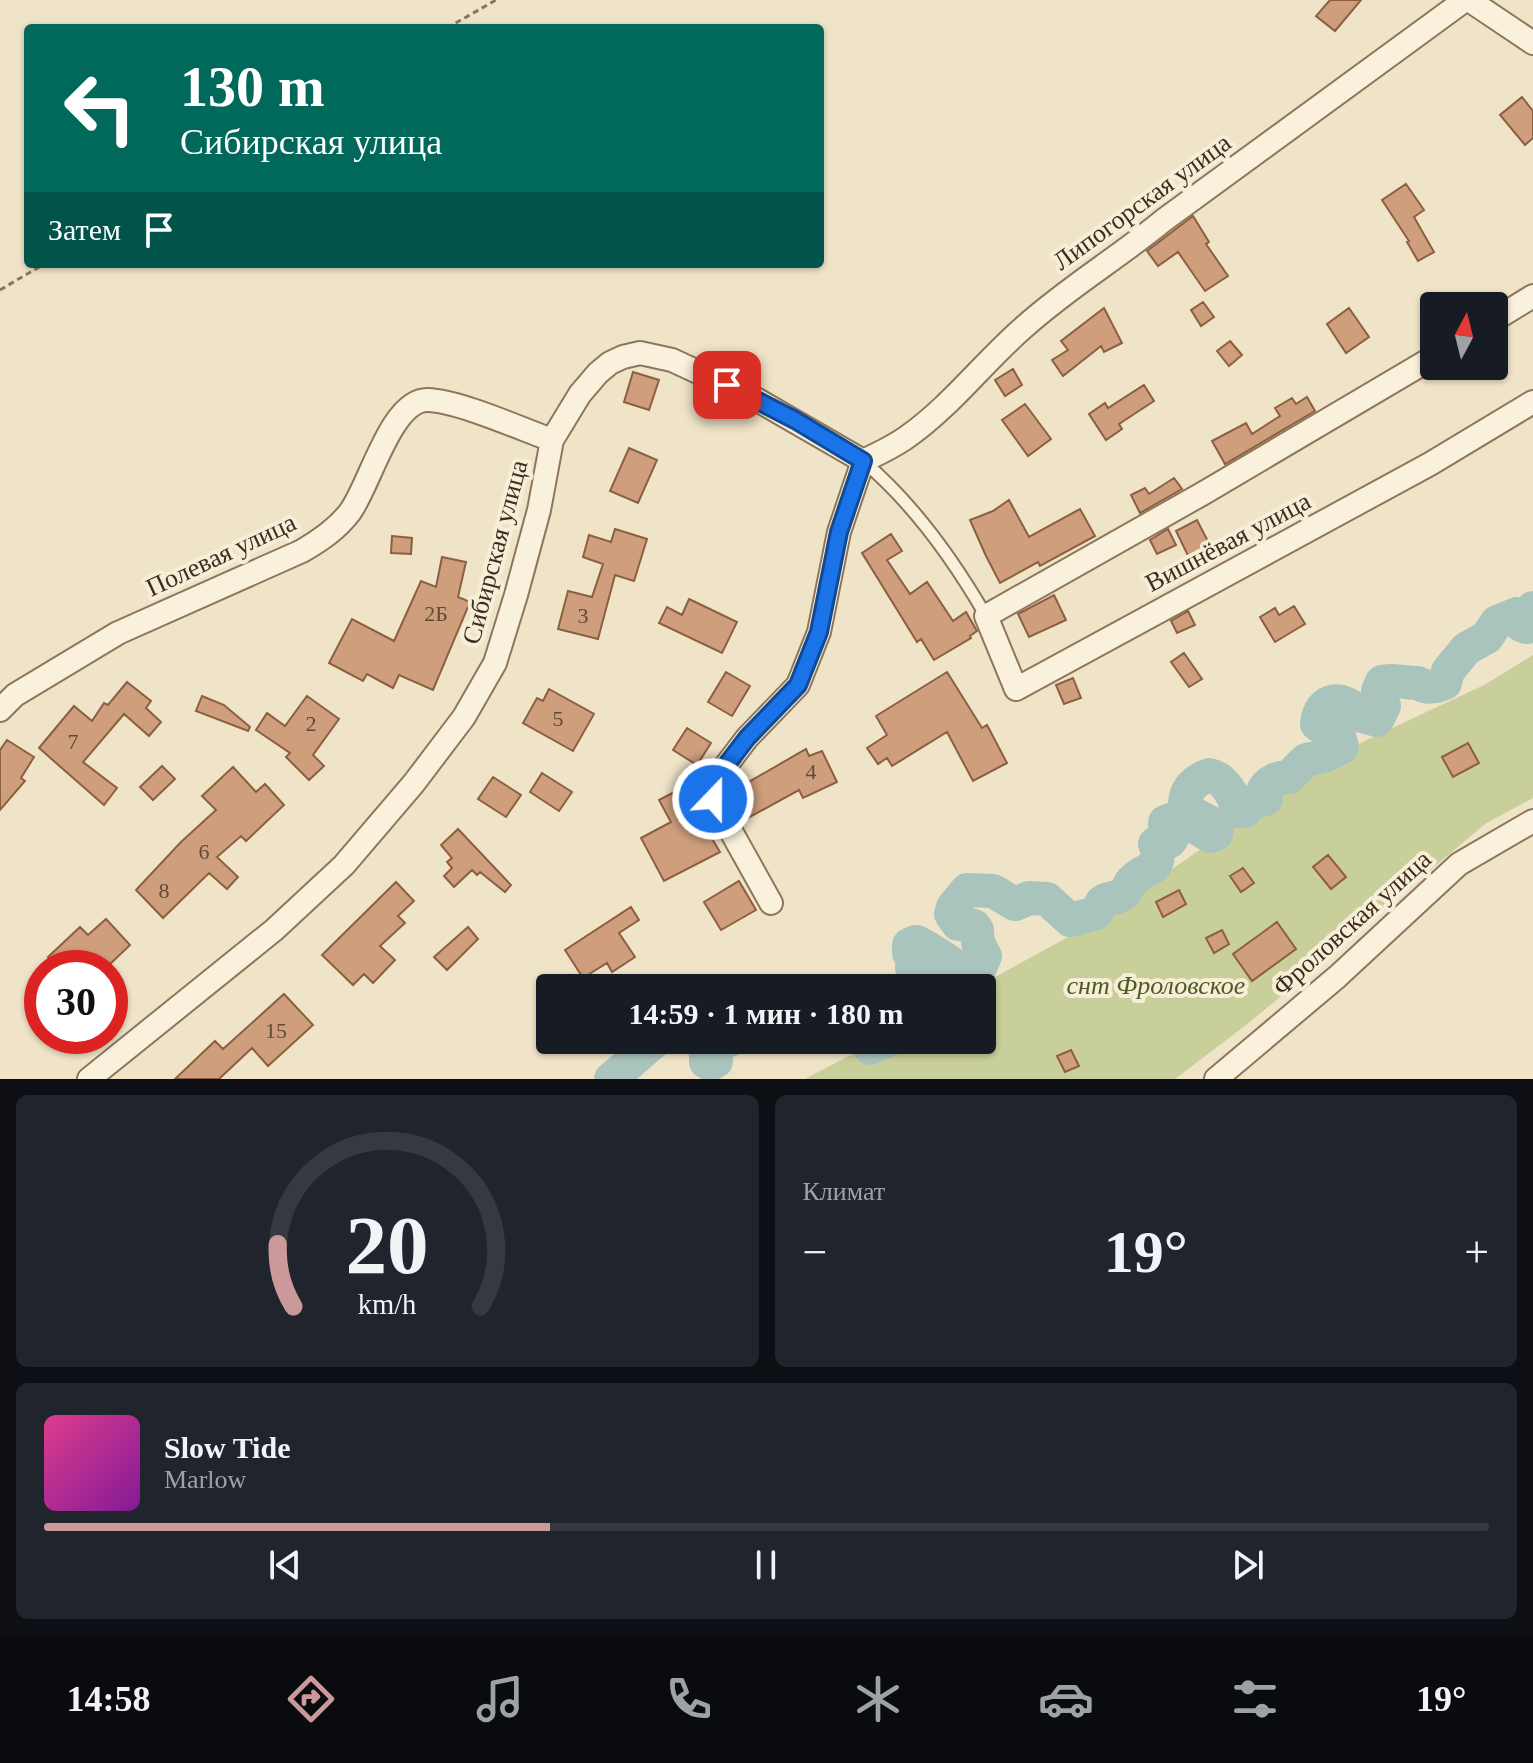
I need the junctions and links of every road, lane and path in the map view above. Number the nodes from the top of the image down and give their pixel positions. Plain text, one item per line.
1 (496, 0) edge
2 (1467, 0) edge
3 (454, 24) edge
4 (1533, 43) edge
5 (37, 268) edge
6 (0, 290) edge
7 (1533, 296) edge
8 (1508, 311) edge
9 (1420, 365) edge
10 (1533, 402) edge
11 (552, 440) junction
12 (863, 461) junction
13 (986, 616) junction
14 (0, 710) edge
15 (1533, 821) edge
16 (771, 903) dead end
17 (89, 1079) edge
18 (1216, 1079) edge

1 - 3 path
2 - 4 street, Липогорская улица
2 - 12 street, Липогорская улица
5 - 6 path
7 - 8 street
9 - 13 street
10 - 13 street, Вишнёвая улица
11 - 12 street, Сибирская улица
11 - 14 street, Полевая улица
11 - 17 street, Сибирская улица
12 - 13 lane
12 - 16 street
15 - 18 street, Фроловская улица

